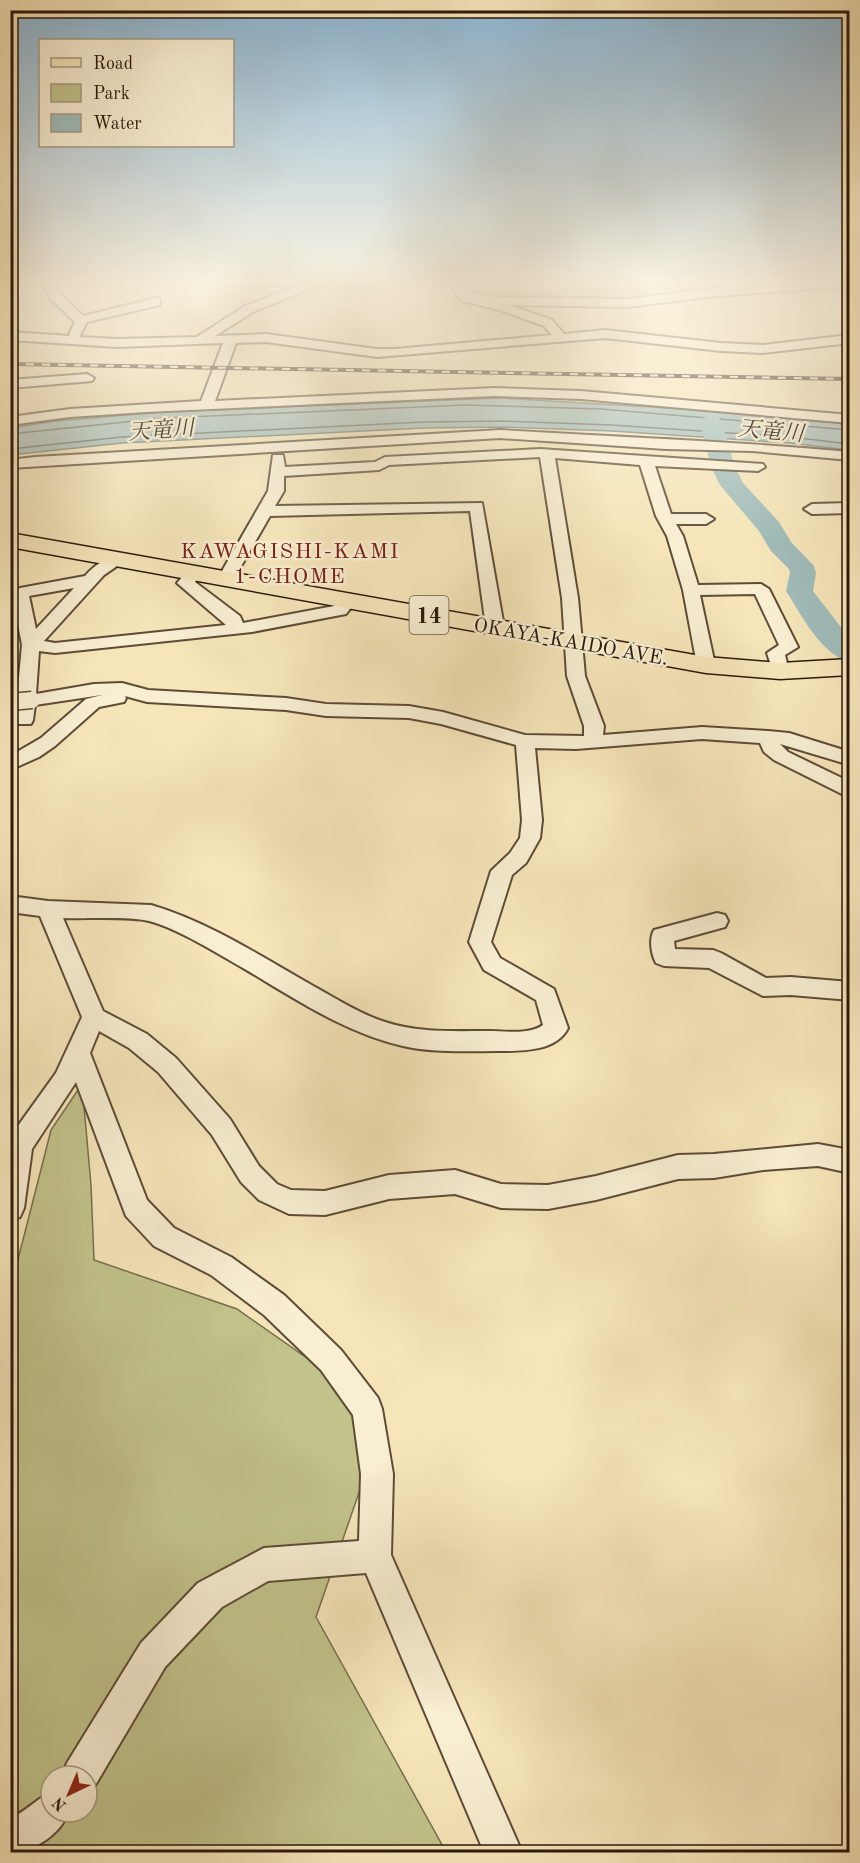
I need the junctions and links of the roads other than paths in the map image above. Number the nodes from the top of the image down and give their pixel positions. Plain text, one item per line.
1 (220, 368) edge
2 (10, 384) edge
3 (87, 390) junction
4 (207, 404) junction
5 (849, 419) edge
6 (10, 422) edge
7 (277, 448) junction
8 (547, 454) junction
9 (849, 456) edge
10 (646, 461) junction
11 (10, 464) edge
12 (758, 467) dead end
13 (279, 472) junction
14 (849, 508) edge
15 (812, 509) dead end
16 (266, 511) junction
17 (666, 519) junction
18 (706, 519) dead end
19 (10, 540) edge
20 (119, 559) junction
21 (194, 573) junction
22 (226, 578) junction
23 (91, 580) junction
24 (691, 590) junction
25 (349, 600) junction
26 (495, 627) junction
27 (236, 629) junction
28 (574, 642) junction
29 (31, 645) junction
30 (706, 665) junction
31 (849, 667) edge
32 (780, 671) junction
33 (139, 694) junction
34 (10, 702) edge
35 (24, 720) dead end
36 (768, 737) junction
37 (525, 741) junction
38 (593, 742) junction
39 (849, 759) edge
40 (10, 764) edge
41 (849, 791) edge
42 (10, 904) edge
43 (48, 909) junction
44 (717, 921) dead end
45 (849, 991) edge
46 (94, 1017) junction
47 (77, 1052) junction
48 (849, 1162) edge
49 (10, 1208) edge
50 (375, 1557) junction
51 (87, 1764) edge
52 (39, 1821) edge
53 (10, 1837) edge
54 (503, 1852) edge

1 - 4 street
2 - 3 street
3 - 4 street
3 - 6 street
4 - 5 street
7 - 9 street
7 - 11 street
7 - 13 street
8 - 10 street
8 - 13 street
8 - 28 street
10 - 12 street
10 - 17 street
13 - 16 street
14 - 15 street
16 - 22 street
16 - 26 street
17 - 18 street
17 - 24 street
19 - 20 main road, OKAYA-KAIDO AVE. / 14
20 - 21 main road, OKAYA-KAIDO AVE. / 14
20 - 23 street
21 - 22 main road, OKAYA-KAIDO AVE. / 14
21 - 27 street
22 - 25 main road, OKAYA-KAIDO AVE. / 14
23 - 29 street
23 - 29 street
24 - 30 street
24 - 32 street
25 - 26 main road, OKAYA-KAIDO AVE. / 14
25 - 27 street
26 - 28 main road, OKAYA-KAIDO AVE. / 14
27 - 29 street
28 - 30 main road, OKAYA-KAIDO AVE. / 14
28 - 38 street
29 - 35 street
30 - 32 main road, OKAYA-KAIDO AVE. / 14
31 - 32 main road, OKAYA-KAIDO AVE. / 14
33 - 34 street, bridge
33 - 37 street
33 - 40 street
36 - 38 street
36 - 39 street
36 - 41 street
37 - 38 street
37 - 43 street
42 - 43 street
43 - 46 street
44 - 45 street
46 - 47 street
46 - 48 street
47 - 49 street
47 - 50 street
50 - 51 street
50 - 54 street
52 - 53 street

